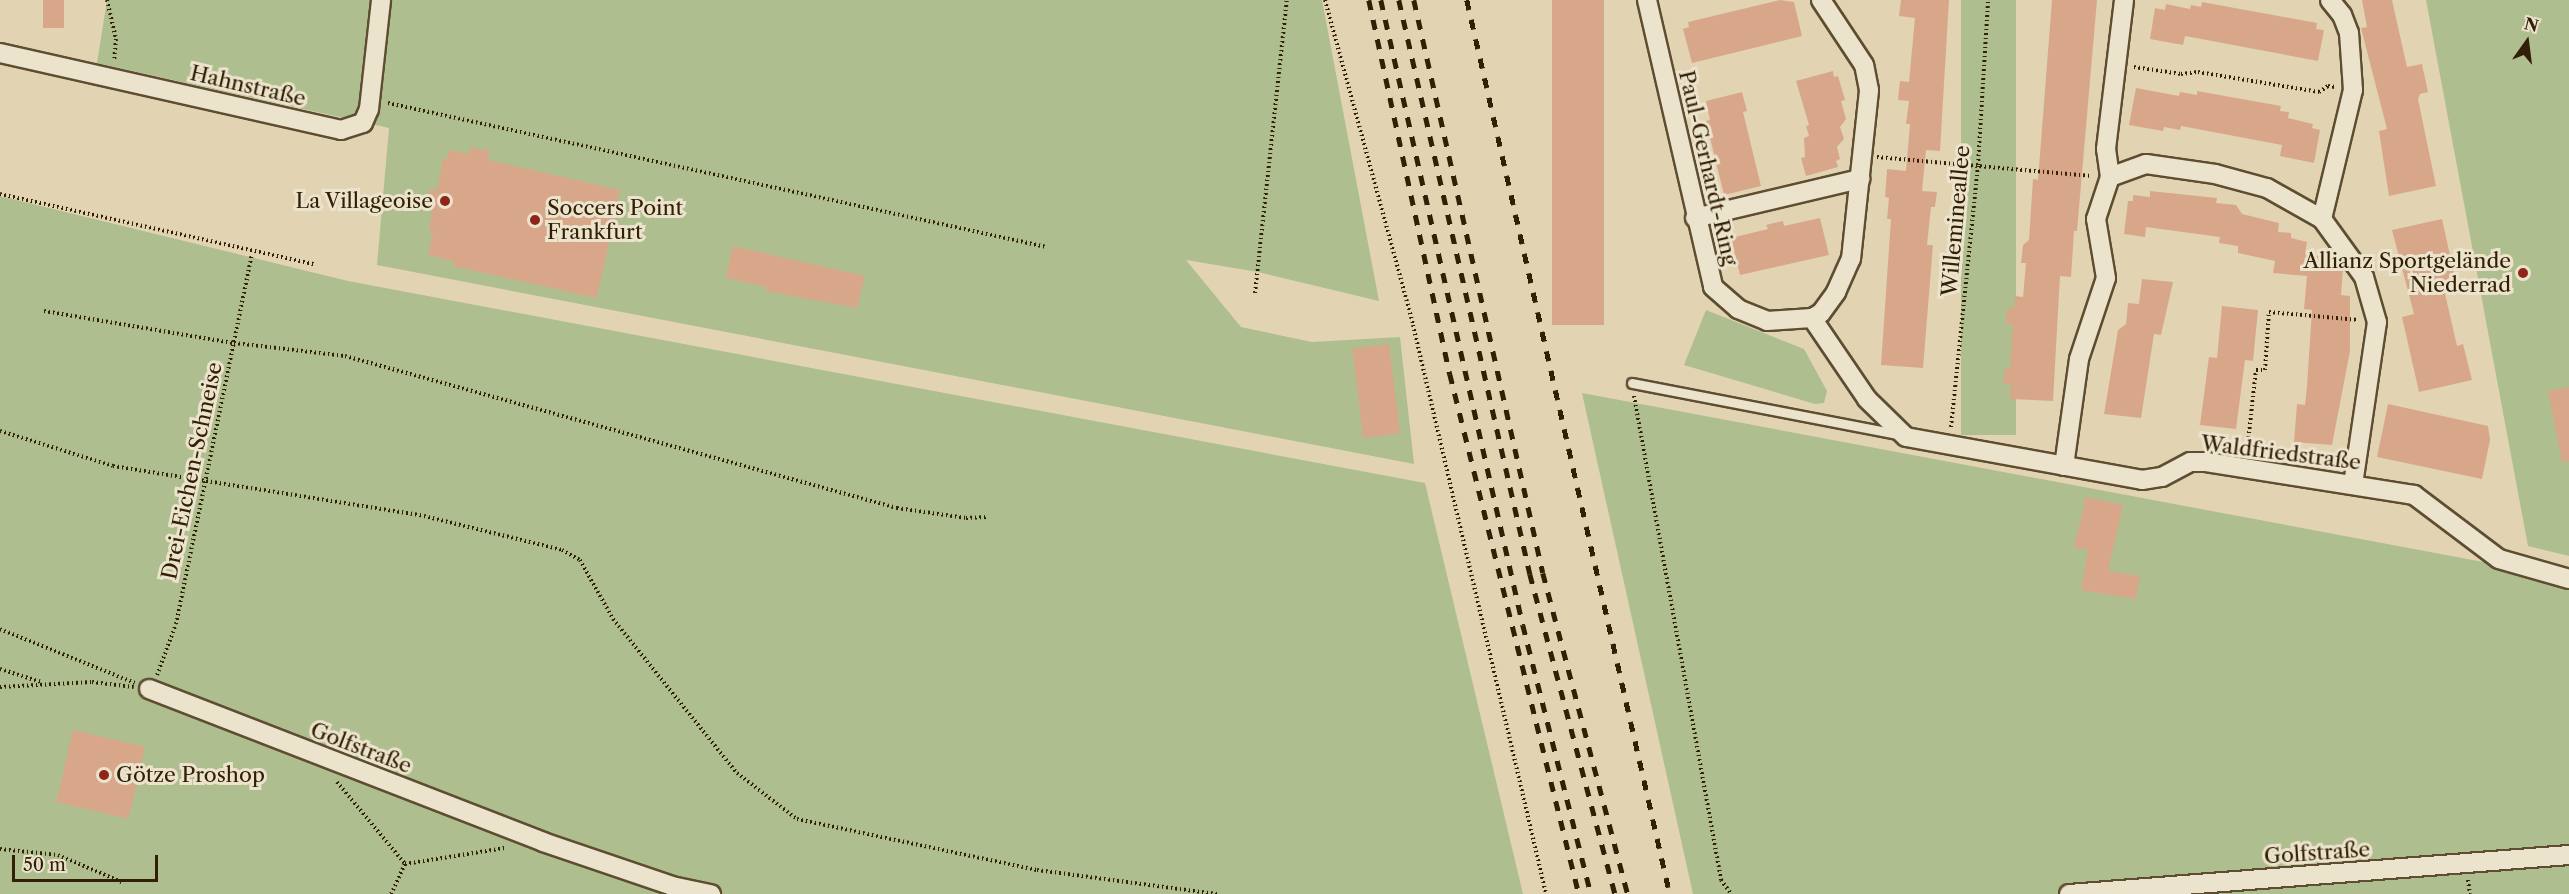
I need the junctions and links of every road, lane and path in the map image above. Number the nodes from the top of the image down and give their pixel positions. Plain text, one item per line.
1 (107, 0) edge
2 (381, 0) edge
3 (1287, 0) edge
4 (1325, 0) edge
5 (1821, 0) edge
6 (1988, 0) edge
7 (2124, 0) edge
8 (2330, 0) edge
9 (1653, 1) edge
10 (0, 52) edge
11 (2115, 64) junction
12 (113, 78) junction
13 (2353, 90) junction
14 (370, 99) junction
15 (1862, 156) junction
16 (1978, 165) junction
17 (2110, 177) junction
18 (1860, 179) junction
19 (0, 194) edge
20 (1695, 218) junction
21 (2322, 219) junction
22 (1046, 247) dead end
23 (252, 255) dead end
24 (314, 264) dead end
25 (1255, 293) dead end
26 (44, 311) dead end
27 (1812, 318) junction
28 (2377, 322) junction
29 (234, 343) junction
30 (1632, 383) joint
31 (0, 431) edge
32 (1906, 436) junction
33 (1949, 445) junction
34 (2064, 466) junction
35 (2245, 467) junction
36 (206, 480) junction
37 (2353, 484) junction
38 (987, 517) dead end
39 (2569, 579) edge
40 (0, 629) edge
41 (0, 669) edge
42 (45, 683) junction
43 (0, 687) edge
44 (149, 689) junction
45 (314, 754) junction
46 (508, 848) dead end
47 (0, 849) edge
48 (2569, 855) edge
49 (405, 864) junction
50 (124, 883) dead end
51 (391, 894) edge
52 (711, 894) edge
53 (1218, 894) edge
54 (1546, 894) edge
55 (1731, 894) edge
56 (2068, 894) edge

1 - 12 path
2 - 14 street, Hahnstraße
3 - 25 path
4 - 54 path
5 - 15 street
6 - 16 path, Willemineallee
7 - 11 street
8 - 13 street
9 - 20 street, Paul-Gerhardt-Ring
10 - 12 street, Hahnstraße
11 - 13 path
11 - 17 street
12 - 14 street, Hahnstraße
13 - 21 street
14 - 22 path
15 - 16 path
15 - 18 street
16 - 17 path
16 - 33 path, Willemineallee
17 - 21 street
17 - 34 street
18 - 20 street
18 - 27 street
19 - 24 path
20 - 27 street, Paul-Gerhardt-Ring
21 - 28 street
23 - 29 path, Drei-Eichen-Schneise
26 - 29 path
27 - 32 street
28 - 35 path
28 - 37 street
29 - 36 path, Drei-Eichen-Schneise
29 - 38 path
30 - 32 lane
30 - 55 path
31 - 36 path
32 - 33 street, Waldfriedstraße
33 - 34 street, Waldfriedstraße
34 - 35 street, Waldfriedstraße
35 - 37 street, Waldfriedstraße
36 - 44 path, Drei-Eichen-Schneise
36 - 53 path
37 - 39 street, Waldfriedstraße
40 - 44 path
41 - 42 path
42 - 43 path
42 - 44 path
44 - 45 street, Golfstraße
45 - 49 path
45 - 52 street, Golfstraße
46 - 49 path
47 - 50 path
48 - 56 street, Golfstraße
49 - 51 path

